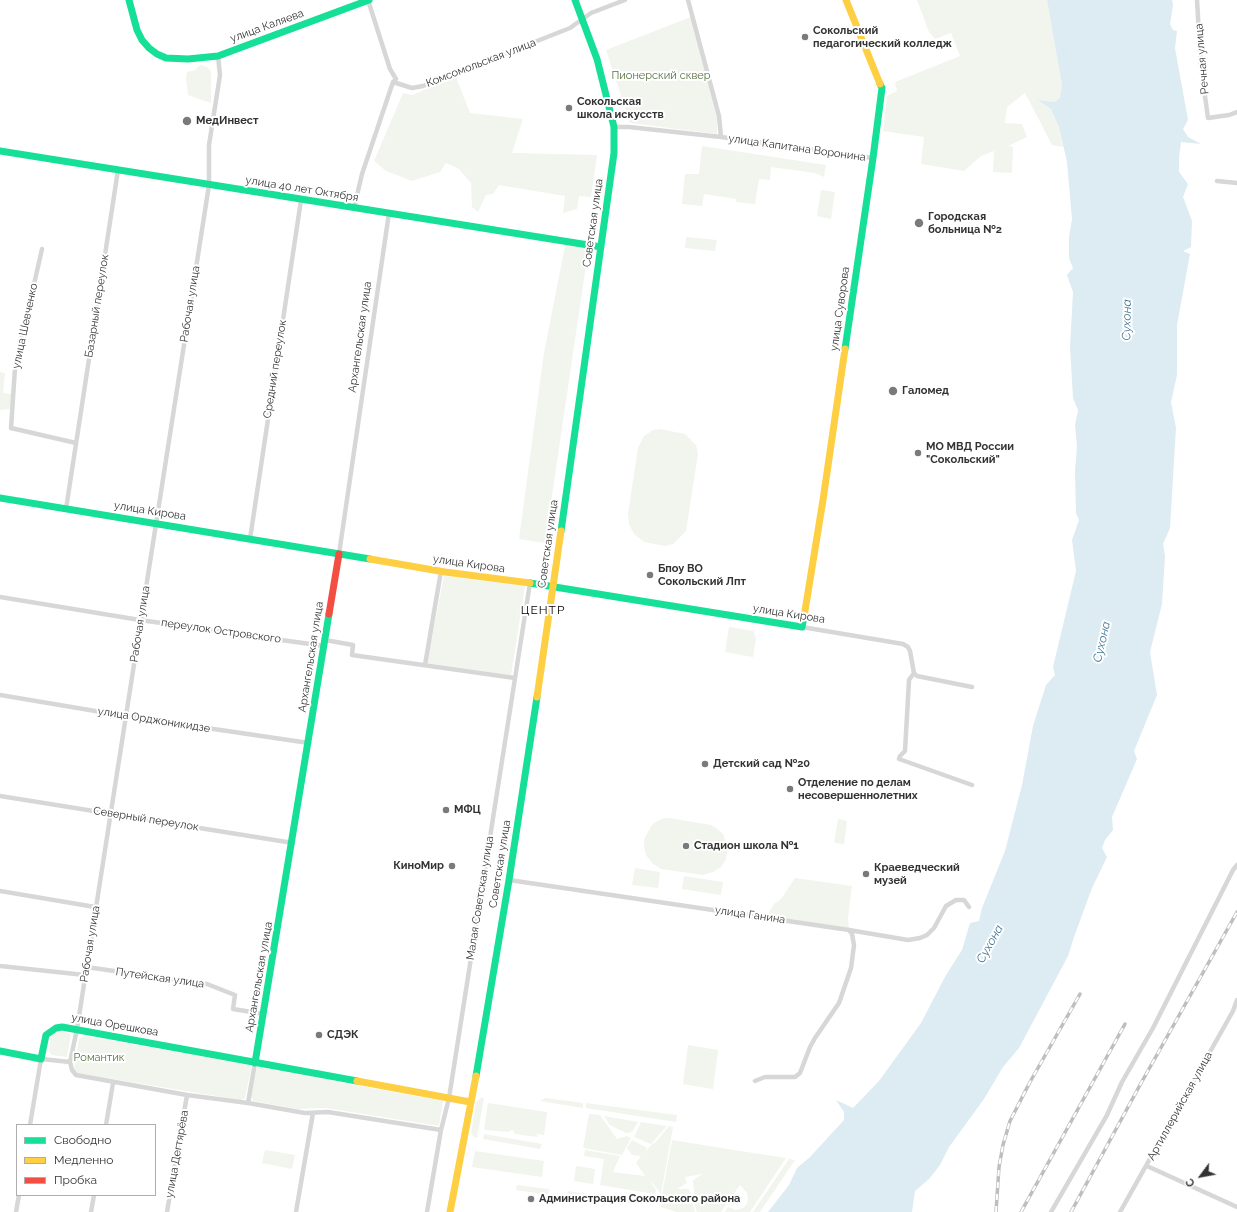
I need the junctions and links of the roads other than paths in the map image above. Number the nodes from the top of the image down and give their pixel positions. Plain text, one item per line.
1 (129, 0) edge
2 (368, 0) edge
3 (575, 0) edge
4 (625, 0) edge
5 (688, 0) edge
6 (846, 0) edge
7 (1197, 0) edge
8 (583, 19) junction
9 (218, 56) junction
10 (393, 82) junction
11 (1237, 112) edge
12 (614, 126) junction
13 (721, 137) junction
14 (0, 151) edge
15 (873, 158) junction
16 (118, 170) junction
17 (1217, 181) dead end
18 (1237, 183) edge
19 (208, 185) junction
20 (301, 200) junction
21 (354, 208) junction
22 (389, 214) junction
23 (601, 246) junction
24 (42, 249) dead end
25 (76, 443) junction
26 (0, 498) edge
27 (66, 509) junction
28 (155, 524) junction
29 (250, 539) junction
30 (339, 554) junction
31 (441, 572) junction
32 (530, 583) junction
33 (553, 587) junction
34 (0, 597) edge
35 (140, 620) junction
36 (802, 627) junction
37 (324, 643) junction
38 (425, 665) junction
39 (914, 673) junction
40 (515, 678) junction
41 (972, 688) dead end
42 (0, 695) edge
43 (125, 716) junction
44 (309, 744) junction
45 (972, 785) dead end
46 (0, 796) edge
47 (110, 814) junction
48 (293, 842) junction
49 (1237, 865) edge
50 (509, 880) junction
51 (0, 891) edge
52 (95, 907) junction
53 (969, 907) dead end
54 (849, 930) junction
55 (0, 966) edge
56 (86, 967) junction
57 (85, 975) junction
58 (1237, 1000) edge
59 (264, 1014) junction
60 (77, 1029) junction
61 (0, 1051) edge
62 (41, 1059) junction
63 (70, 1062) junction
64 (255, 1063) junction
65 (755, 1082) dead end
66 (113, 1083) junction
67 (188, 1096) junction
68 (449, 1098) junction
69 (470, 1102) junction
70 (248, 1103) junction
71 (313, 1113) junction
72 (30, 1124) edge
73 (106, 1124) edge
74 (441, 1130) junction
75 (1146, 1166) junction
76 (19, 1196) edge
77 (94, 1196) edge
78 (1237, 1207) edge
79 (16, 1212) edge
80 (91, 1212) edge
81 (167, 1212) edge
82 (296, 1212) edge
83 (427, 1212) edge
84 (450, 1212) edge
85 (1051, 1212) edge
86 (1120, 1212) edge

1 - 9 street, улица Каляева
2 - 9 street, улица Каляева
2 - 10 street
3 - 8 street, Советская улица
4 - 8 street, Комсомольская улица
5 - 13 street, улица Капитана Воронина
6 - 15 street, улица Суворова
7 - 11 street, Речная улица
8 - 10 street, Комсомольская улица
8 - 12 street, Советская улица
9 - 19 street, Рабочая улица
10 - 21 street
12 - 13 street, улица Капитана Воронина
12 - 23 street, Советская улица
13 - 15 street, улица Капитана Воронина
14 - 16 street, улица 40 лет Октября
15 - 36 street, улица Суворова
16 - 19 street, улица 40 лет Октября
16 - 25 street, Базарный переулок
17 - 18 street
19 - 20 street, улица 40 лет Октября
19 - 28 street, Рабочая улица
20 - 21 street, улица 40 лет Октября
20 - 29 street, Средний переулок
21 - 22 street, улица 40 лет Октября
22 - 23 street, улица 40 лет Октября
22 - 30 street, Архангельская улица
23 - 33 street, Советская улица
24 - 25 street, улица Шевченко
25 - 27 street, Базарный переулок
26 - 27 street, улица Кирова
27 - 28 street, улица Кирова
28 - 29 street, улица Кирова
28 - 35 street, Рабочая улица
29 - 30 street, улица Кирова
30 - 31 street, улица Кирова
30 - 37 street, Архангельская улица
31 - 32 street, улица Кирова
31 - 38 street
32 - 33 street, улица Кирова
32 - 40 street, Малая Советская улица
33 - 36 street, улица Кирова
33 - 50 street, Советская улица
34 - 35 street, переулок Островского
35 - 37 street, переулок Островского
35 - 43 street, Рабочая улица
36 - 39 street, улица Кирова
37 - 38 street, переулок Островского
37 - 44 street, Архангельская улица
38 - 40 street, переулок Островского
39 - 41 street
39 - 45 street
40 - 68 street, Малая Советская улица
42 - 43 street, улица Орджоникидзе
43 - 44 street, улица Орджоникидзе
43 - 47 street, Рабочая улица
44 - 48 street, Архангельская улица
46 - 47 street, Северный переулок
47 - 48 street, Северный переулок
47 - 52 street, Рабочая улица
48 - 59 street, Архангельская улица
49 - 85 street
50 - 54 street, улица Ганина
50 - 69 street, Советская улица
51 - 52 street
52 - 56 street, Рабочая улица
53 - 54 street, улица Ганина
54 - 65 street
55 - 57 street
56 - 57 street, Рабочая улица
56 - 59 street, Путейская улица
57 - 60 street, Рабочая улица
58 - 75 street, Артиллерийская улица
59 - 64 street, Архангельская улица
60 - 62 street, улица Орешкова
60 - 63 street, Рабочая улица
60 - 64 street, улица Орешкова
61 - 62 street
62 - 63 street
62 - 72 street
63 - 66 street
64 - 68 street, улица Орешкова
64 - 70 street, Архангельская улица
66 - 67 street
66 - 73 street
67 - 70 street
67 - 81 street, улица Дегтярёва
68 - 69 street, улица Орешкова
68 - 74 street, Малая Советская улица
69 - 84 street, Советская улица
70 - 71 street
71 - 74 street
71 - 82 street
74 - 83 street, Малая Советская улица
75 - 78 street
75 - 86 street, Артиллерийская улица
76 - 79 street
77 - 80 street

